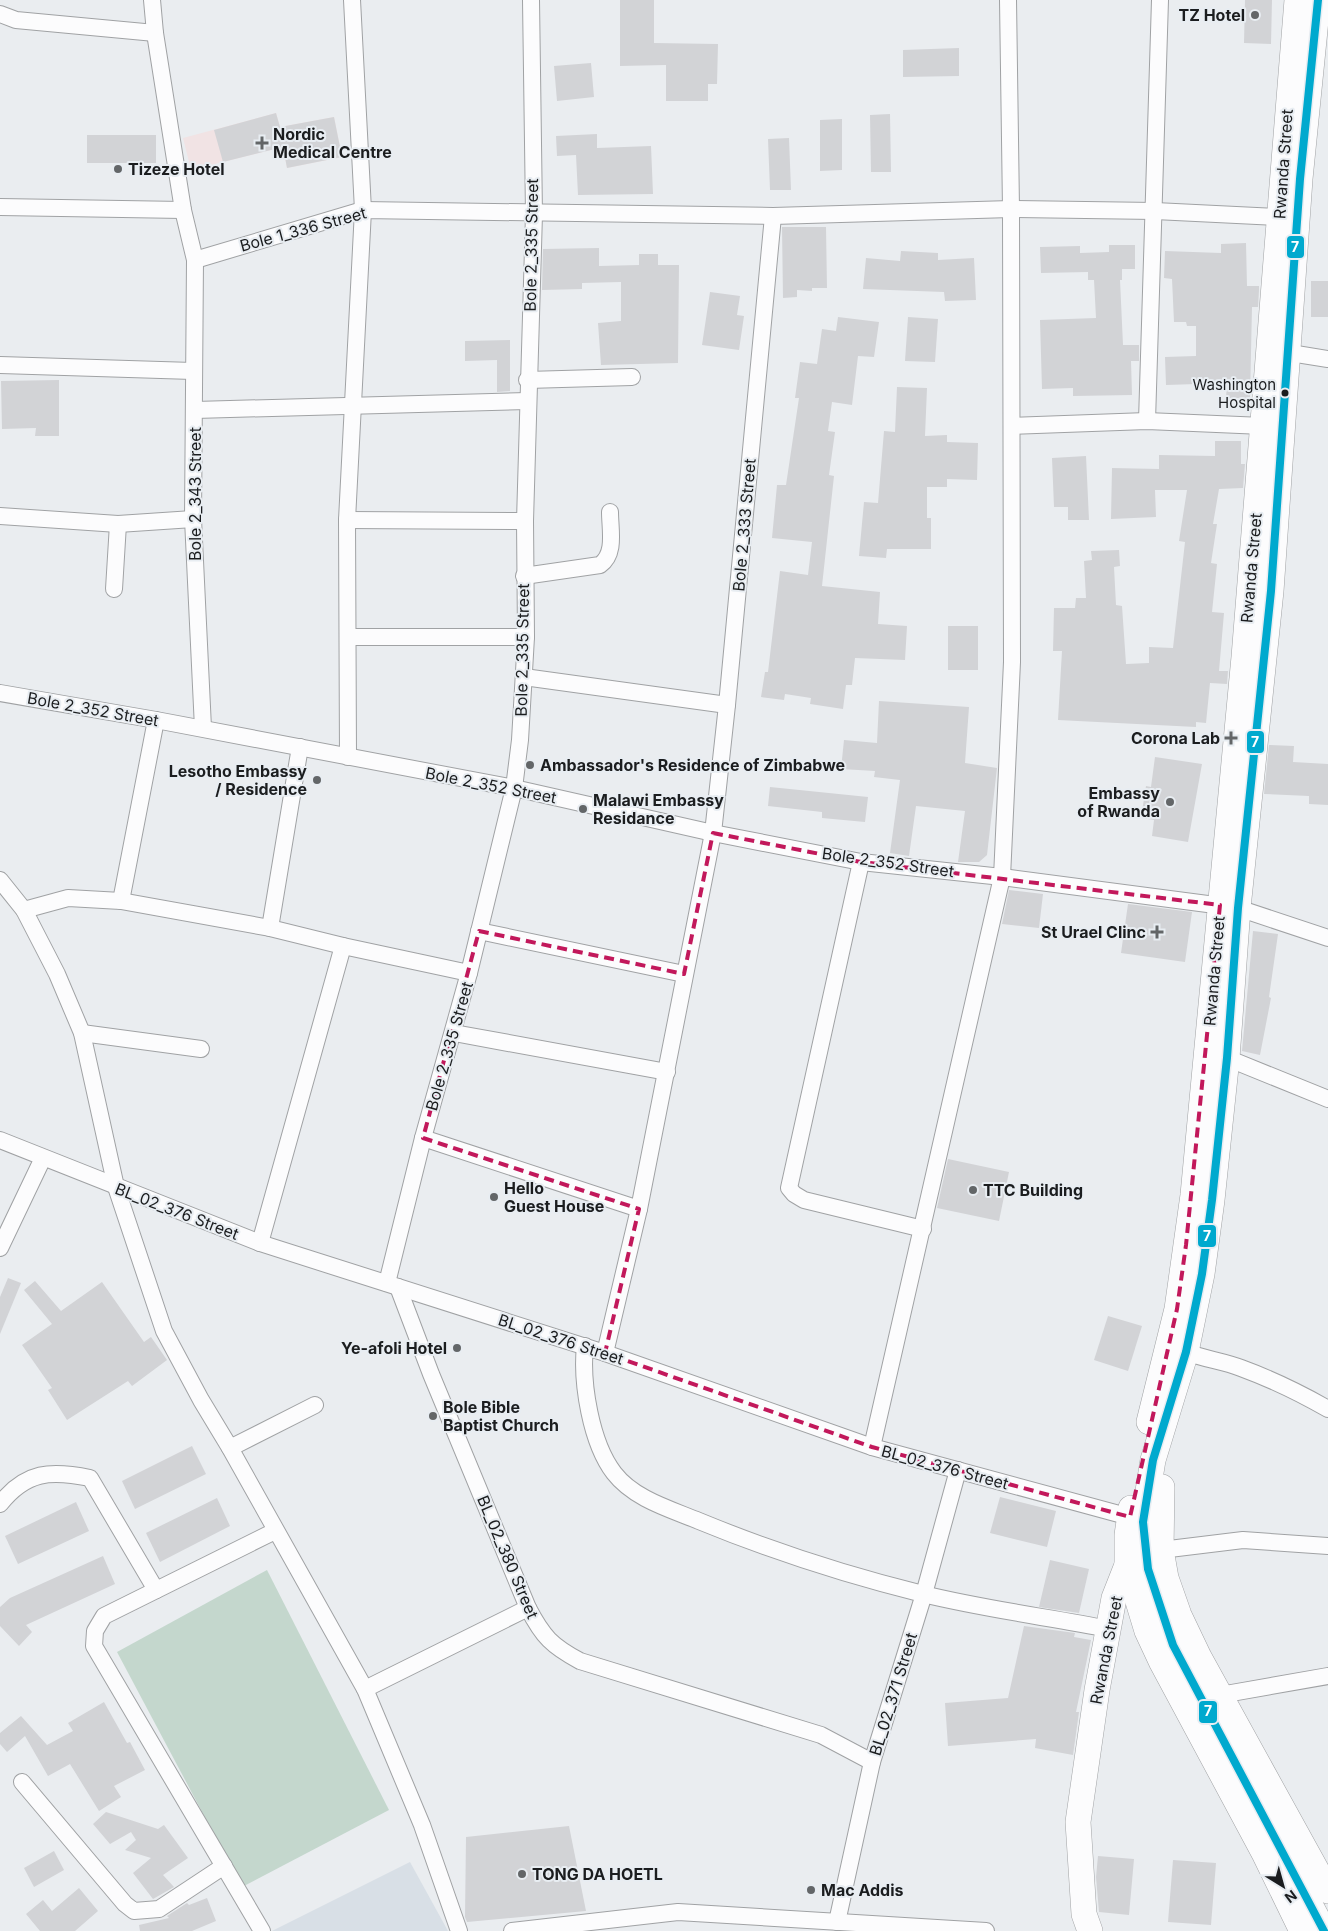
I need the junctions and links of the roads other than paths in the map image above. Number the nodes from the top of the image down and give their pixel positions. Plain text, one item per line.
1 (152, 0) edge
2 (352, 0) edge
3 (530, 0) edge
4 (1008, 0) edge
5 (1160, 0) edge
6 (1296, 0) edge
7 (1318, 0) edge
8 (0, 14) edge
9 (155, 33) junction
10 (0, 207) edge
11 (1011, 209) junction
12 (183, 210) junction
13 (363, 210) junction
14 (1155, 211) junction
15 (534, 214) junction
16 (773, 216) junction
17 (1279, 217) junction
18 (195, 260) junction
19 (1279, 351) junction
20 (1328, 358) edge
21 (0, 365) edge
22 (193, 371) junction
23 (632, 377) dead end
24 (527, 380) junction
25 (527, 400) junction
26 (354, 404) junction
27 (195, 410) junction
28 (1147, 421) junction
29 (1012, 426) junction
30 (1263, 426) junction
31 (610, 512) dead end
32 (0, 516) edge
33 (193, 519) junction
34 (347, 520) junction
35 (525, 522) junction
36 (118, 524) junction
37 (524, 576) junction
38 (114, 589) dead end
39 (349, 636) junction
40 (526, 637) junction
41 (524, 677) junction
42 (0, 692) edge
43 (727, 705) junction
44 (156, 720) junction
45 (203, 728) junction
46 (300, 747) junction
47 (348, 757) junction
48 (514, 788) junction
49 (713, 833) junction
50 (861, 862) junction
51 (1002, 877) junction
52 (0, 880) edge
53 (121, 901) junction
54 (1229, 907) junction
55 (24, 910) junction
56 (270, 928) junction
57 (479, 931) junction
58 (1328, 938) edge
59 (343, 946) junction
60 (469, 973) junction
61 (684, 974) junction
62 (82, 1033) junction
63 (454, 1033) junction
64 (201, 1049) dead end
65 (1227, 1058) junction
66 (667, 1072) junction
67 (1328, 1098) edge
68 (423, 1138) junction
69 (0, 1140) edge
70 (43, 1158) junction
71 (116, 1187) junction
72 (639, 1209) junction
73 (923, 1229) junction
74 (260, 1243) junction
75 (0, 1248) edge
76 (393, 1285) junction
77 (585, 1346) junction
78 (1186, 1352) junction
79 (605, 1353) junction
80 (315, 1405) dead end
81 (1328, 1409) edge
82 (1161, 1435) junction
83 (872, 1447) junction
84 (230, 1448) junction
85 (958, 1470) junction
86 (0, 1504) edge
87 (1130, 1517) junction
88 (275, 1530) junction
89 (1328, 1546) edge
90 (1161, 1550) junction
91 (1127, 1565) junction
92 (156, 1590) junction
93 (924, 1594) junction
94 (528, 1608) junction
95 (1109, 1629) junction
96 (1328, 1676) edge
97 (365, 1689) junction
98 (1220, 1695) junction
99 (872, 1762) junction
100 (22, 1782) dead end
101 (224, 1866) junction
102 (1328, 1891) edge
103 (837, 1922) junction
104 (262, 1931) edge
105 (459, 1931) edge
106 (512, 1931) edge
107 (986, 1931) edge
108 (1090, 1931) edge
109 (1302, 1931) edge
110 (1324, 1931) edge

1 - 9 street, Bole 2_343 Street
2 - 13 street
3 - 15 street, Bole 2_335 Street
4 - 11 street
5 - 14 street
6 - 17 main road, Rwanda Street
7 - 19 main road, Rwanda Street
8 - 9 street
9 - 12 street, Bole 2_343 Street
10 - 12 street
11 - 14 street, Bole 1_336 Street
11 - 16 street, Bole 1_336 Street
11 - 29 street
12 - 18 street, Bole 2_343 Street
13 - 15 street, Bole 1_336 Street
13 - 18 street, Bole 1_336 Street
13 - 26 street
14 - 17 street, Bole 1_336 Street
14 - 28 street
15 - 16 street, Bole 1_336 Street
15 - 24 street, Bole 2_335 Street
16 - 43 street, Bole 2_333 Street
17 - 19 main road, Rwanda Street
18 - 22 street, Bole 2_343 Street
19 - 20 street
19 - 30 main road, Rwanda Street
19 - 54 main road, Rwanda Street
21 - 22 street
22 - 27 street, Bole 2_343 Street
23 - 24 street
24 - 25 street, Bole 2_335 Street
25 - 26 street
25 - 35 street, Bole 2_335 Street
26 - 27 street
26 - 34 street
27 - 33 street, Bole 2_343 Street
28 - 29 street
28 - 30 street
29 - 51 street
30 - 54 main road, Rwanda Street
31 - 37 street
32 - 36 street
33 - 36 street
33 - 45 street, Bole 2_343 Street
34 - 35 street
34 - 39 street
35 - 37 street, Bole 2_335 Street
36 - 38 street
37 - 40 street, Bole 2_335 Street
39 - 40 street
39 - 47 street
40 - 41 street, Bole 2_335 Street
41 - 43 street
41 - 48 street, Bole 2_335 Street
42 - 44 street, Bole 2_352 Street
43 - 49 street, Bole 2_333 Street
44 - 45 street, Bole 2_352 Street
44 - 53 street
45 - 46 street, Bole 2_352 Street
46 - 47 street, Bole 2_352 Street
46 - 56 street
47 - 48 street, Bole 2_352 Street
48 - 49 street, Bole 2_352 Street
48 - 57 street, Bole 2_335 Street
49 - 50 street, Bole 2_352 Street
49 - 61 street, Bole 2_333 Street
50 - 51 street, Bole 2_352 Street
50 - 73 street
51 - 54 street, Bole 2_352 Street
51 - 73 street
52 - 55 street
53 - 55 street
53 - 56 street
54 - 58 street, Bole 2_352 Street
54 - 65 main road, Rwanda Street
54 - 87 main road, Rwanda Street
55 - 62 street
56 - 59 street
57 - 60 street, Bole 2_335 Street
57 - 61 street
59 - 60 street
59 - 74 street
60 - 63 street, Bole 2_335 Street
61 - 66 street, Bole 2_333 Street
62 - 64 street
62 - 71 street
63 - 66 street
63 - 68 street, Bole 2_335 Street
65 - 67 street
65 - 78 main road, Rwanda Street
66 - 72 street, Bole 2_333 Street
68 - 72 street
68 - 76 street, Bole 2_335 Street
69 - 70 street, BL_02_376 Street
70 - 71 street, BL_02_376 Street
70 - 75 street
71 - 74 street, BL_02_376 Street
71 - 84 street
72 - 79 street, Bole 2_333 Street
73 - 83 street
74 - 76 street, BL_02_376 Street
76 - 77 street, BL_02_376 Street
76 - 94 street, BL_02_380 Street
77 - 79 street, BL_02_376 Street
77 - 93 street
78 - 81 street
78 - 82 main road, Rwanda Street
79 - 83 street, BL_02_376 Street
80 - 84 street
82 - 90 main road, Rwanda Street
82 - 110 main road
83 - 85 street, BL_02_376 Street
84 - 88 street
85 - 87 street, BL_02_376 Street
85 - 93 street, BL_02_371 Street
86 - 92 street
87 - 91 main road, Rwanda Street
88 - 92 street
88 - 97 street
89 - 90 street
90 - 98 main road, Rwanda Street
91 - 95 main road, Rwanda Street
91 - 109 main road
92 - 101 street
93 - 95 street
93 - 99 street, BL_02_371 Street
94 - 97 street
94 - 99 street, BL_02_380 Street
95 - 108 main road, Rwanda Street
96 - 98 street
97 - 105 street
98 - 102 main road, Rwanda Street
99 - 103 street, BL_02_371 Street
100 - 101 street
101 - 104 street
103 - 106 street
103 - 107 street

